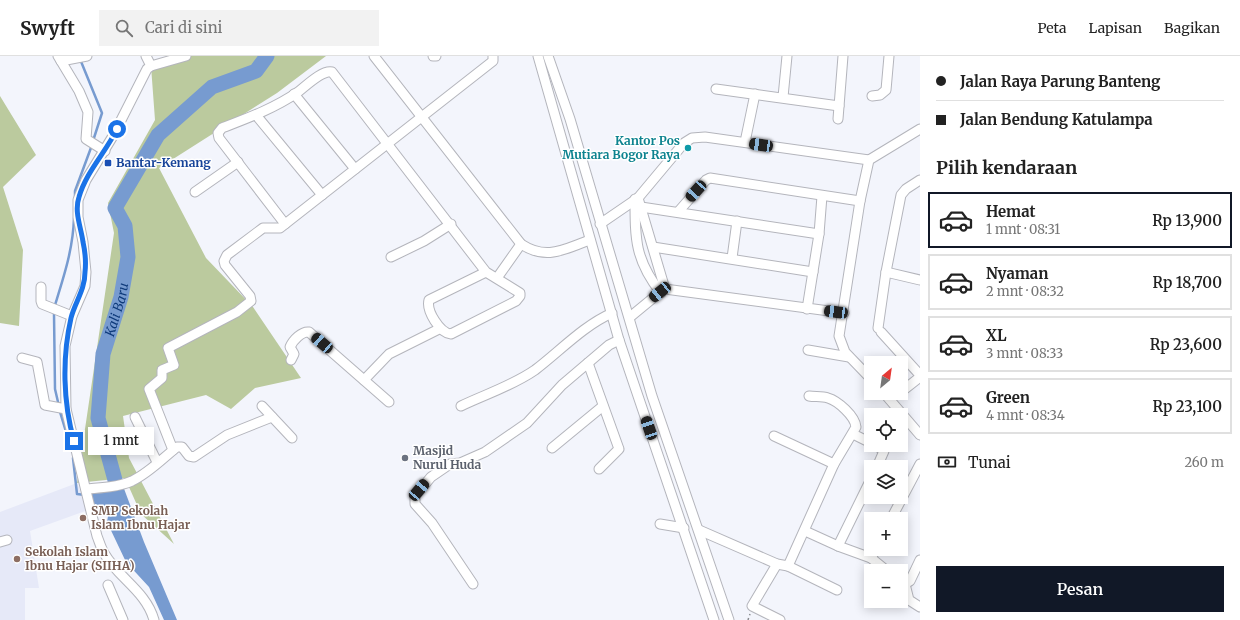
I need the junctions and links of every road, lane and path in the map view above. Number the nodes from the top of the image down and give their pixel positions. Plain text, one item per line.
1 (146, 56) edge
2 (186, 56) edge
3 (374, 56) edge
4 (433, 56) edge
5 (436, 56) edge
6 (493, 56) edge
7 (538, 56) edge
8 (548, 56) edge
9 (787, 56) edge
10 (843, 56) edge
11 (889, 56) edge
12 (86, 57) edge
13 (59, 58) edge
14 (151, 66) junction
15 (716, 89) dead end
16 (294, 94) junction
17 (755, 94) junction
18 (872, 96) dead end
19 (783, 97) junction
20 (839, 106) junction
21 (256, 115) junction
22 (421, 117) junction
23 (570, 119) junction
24 (838, 119) dead end
25 (558, 123) junction
26 (920, 129) edge
27 (745, 142) junction
28 (387, 143) junction
29 (105, 151) junction
30 (869, 160) junction
31 (238, 162) junction
32 (355, 169) junction
33 (920, 180) edge
34 (195, 192) dead end
35 (322, 195) junction
36 (822, 196) junction
37 (638, 201) junction
38 (860, 201) junction
39 (678, 212) junction
40 (737, 222) junction
41 (285, 224) junction
42 (451, 224) junction
43 (600, 224) junction
44 (819, 234) junction
45 (590, 240) junction
46 (521, 244) junction
47 (653, 247) junction
48 (391, 257) dead end
49 (732, 258) junction
50 (486, 272) junction
51 (813, 272) junction
52 (886, 272) junction
53 (497, 278) junction
54 (920, 280) edge
55 (41, 287) dead end
56 (663, 291) junction
57 (807, 309) junction
58 (844, 313) junction
59 (612, 314) junction
60 (72, 316) junction
61 (630, 317) junction
62 (439, 329) junction
63 (619, 340) junction
64 (808, 350) dead end
65 (849, 357) junction
66 (22, 358) dead end
67 (291, 360) dead end
68 (588, 363) junction
69 (864, 372) edge
70 (920, 376) edge
71 (364, 380) junction
72 (908, 386) edge
73 (652, 396) junction
74 (809, 396) dead end
75 (639, 399) junction
76 (891, 400) edge
77 (389, 402) dead end
78 (262, 406) dead end
79 (461, 406) dead end
80 (603, 406) junction
81 (66, 409) junction
82 (135, 417) dead end
83 (272, 417) junction
84 (853, 434) junction
85 (920, 435) edge
86 (774, 436) dead end
87 (292, 438) dead end
88 (864, 440) edge
89 (552, 448) dead end
90 (173, 450) junction
91 (157, 462) junction
92 (834, 464) junction
93 (920, 464) edge
94 (599, 469) dead end
95 (87, 493) junction
96 (864, 493) edge
97 (895, 512) edge
98 (660, 524) dead end
99 (684, 528) junction
100 (699, 530) junction
101 (805, 531) junction
102 (838, 546) junction
103 (871, 558) joint
104 (920, 560) edge
105 (777, 564) junction
106 (878, 564) edge
107 (788, 566) junction
108 (908, 582) edge
109 (473, 584) dead end
110 (108, 585) dead end
111 (837, 590) dead end
112 (908, 595) edge
113 (920, 607) edge
114 (123, 620) edge
115 (154, 620) edge
116 (714, 620) edge
117 (729, 620) edge
118 (780, 620) edge

1 - 14 street
2 - 14 street
3 - 22 street
4 - 5 street
6 - 22 street
7 - 25 street
8 - 23 street
9 - 19 street
10 - 20 street
11 - 18 street
12 - 13 street
13 - 29 street
14 - 29 street
15 - 17 street
16 - 21 street
16 - 28 street
16 - 32 street
17 - 19 street
17 - 27 street
19 - 20 street
20 - 24 street
21 - 31 street
21 - 35 street
22 - 28 street
22 - 46 street
23 - 25 street
23 - 43 street
25 - 45 street
26 - 30 street
27 - 30 street
27 - 37 street
28 - 32 street
28 - 42 street
29 - 60 street
30 - 38 street
31 - 34 street
31 - 41 street
32 - 35 street
33 - 52 street
35 - 41 street
36 - 38 street
36 - 39 street
36 - 44 street
37 - 39 street
37 - 43 street
37 - 47 street
37 - 56 street
38 - 58 street
39 - 40 street
40 - 44 street
40 - 49 street
41 - 90 street
42 - 48 street
42 - 50 street
43 - 61 street
44 - 51 street
45 - 46 street
45 - 59 street
46 - 53 street
47 - 49 street
47 - 56 street
49 - 51 street
50 - 53 street
50 - 62 street
51 - 57 street
52 - 54 street
52 - 70 street
53 - 62 street
55 - 60 street
56 - 57 street
56 - 61 street
57 - 58 street
58 - 65 street
59 - 63 street
59 - 79 street
60 - 81 street
61 - 73 street
62 - 71 street
63 - 68 street
63 - 75 street
64 - 65 street
65 - 69 street
66 - 81 street
67 - 71 street
68 - 80 street
68 - 109 street
70 - 72 street
71 - 77 street
73 - 75 street
73 - 100 street
74 - 84 street
75 - 99 street
76 - 85 street
78 - 83 street
80 - 89 street
80 - 94 street
81 - 95 street
82 - 91 street
83 - 87 street
83 - 90 street
84 - 88 street
84 - 92 street
86 - 92 street
90 - 91 street
91 - 95 street
92 - 101 street
93 - 97 street
95 - 115 street
96 - 102 street
98 - 99 street
99 - 116 street
100 - 105 street
100 - 117 street
101 - 102 street
101 - 107 street
102 - 103 street
103 - 106 street
104 - 108 street
105 - 107 street
105 - 118 street
107 - 111 street
110 - 114 street
112 - 113 street

